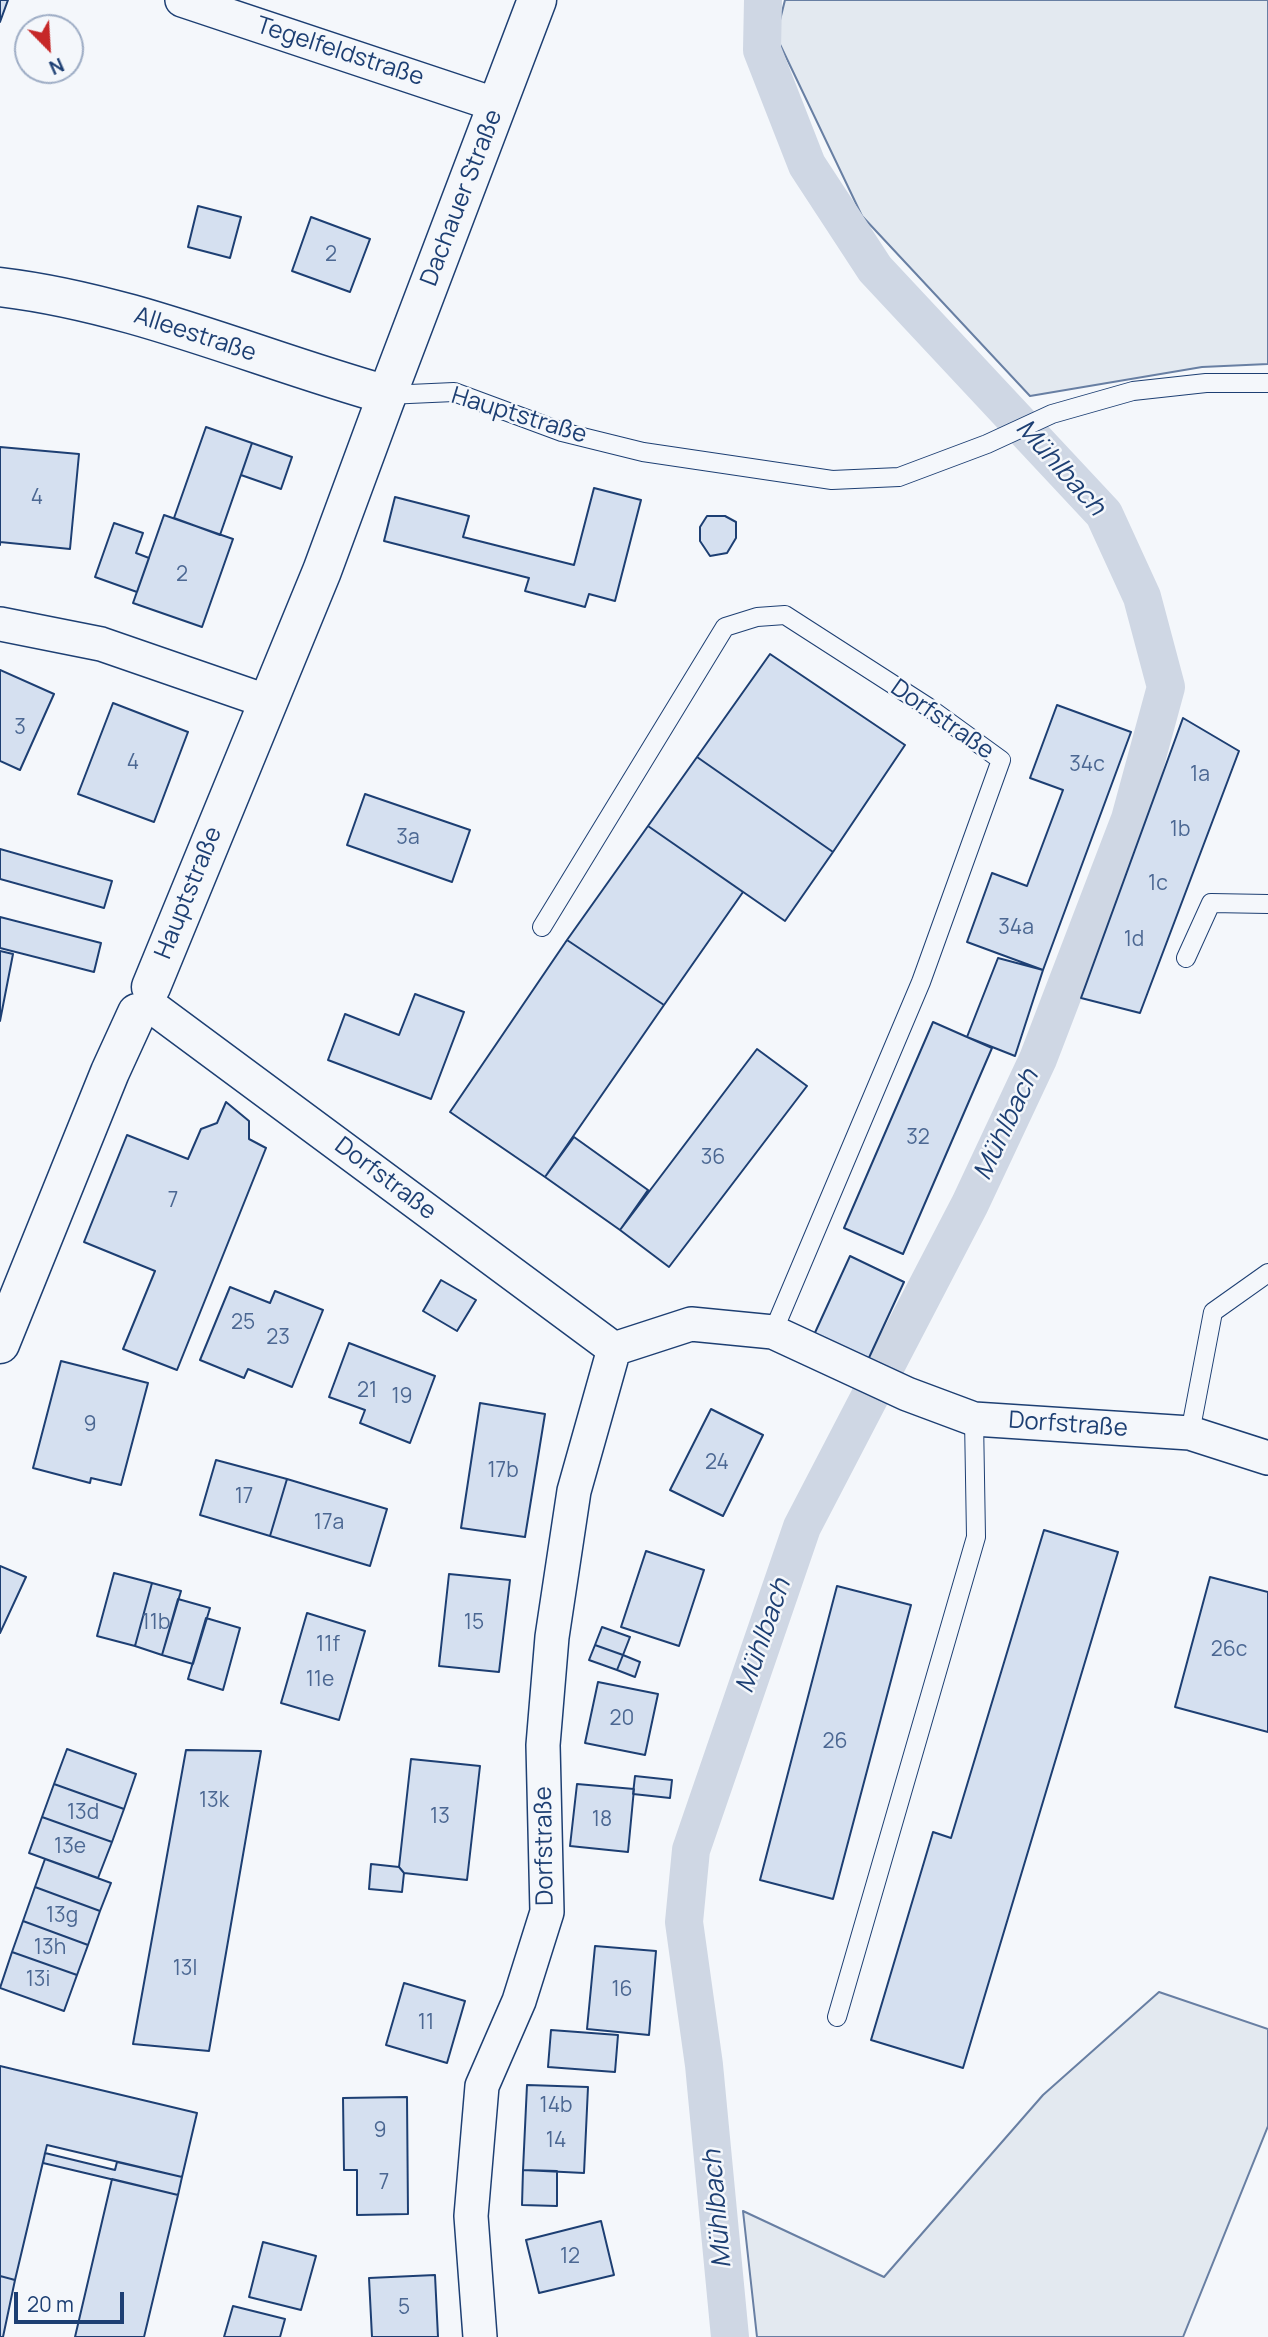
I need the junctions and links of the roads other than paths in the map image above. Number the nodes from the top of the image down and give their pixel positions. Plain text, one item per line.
1 (182, 0) edge
2 (537, 0) edge
3 (497, 105) junction
4 (0, 287) edge
5 (1268, 383) edge
6 (387, 395) junction
7 (0, 624) edge
8 (266, 701) junction
9 (1268, 904) edge
10 (542, 927) dead end
11 (1185, 958) dead end
12 (148, 1003) junction
13 (1268, 1273) edge
14 (773, 1332) junction
15 (0, 1344) edge
16 (614, 1349) junction
17 (974, 1419) junction
18 (1190, 1433) junction
19 (1268, 1458) edge
20 (837, 2017) dead end
21 (480, 2337) edge

1 - 3 street, Tegelfeldstraße
2 - 3 street, Dachauer Straße
3 - 6 street, Dachauer Straße
4 - 6 street, Alleestraße
5 - 6 lane, Hauptstraße
6 - 8 street, Hauptstraße
7 - 8 street
8 - 12 street, Hauptstraße
9 - 11 lane
10 - 14 lane, Dorfstraße
12 - 15 street, Hauptstraße
12 - 16 street, Dorfstraße
13 - 18 lane
14 - 16 street, Dorfstraße
14 - 17 street, Dorfstraße
16 - 21 street, Dorfstraße
17 - 18 street, Dorfstraße
17 - 20 lane
18 - 19 street, Dorfstraße

